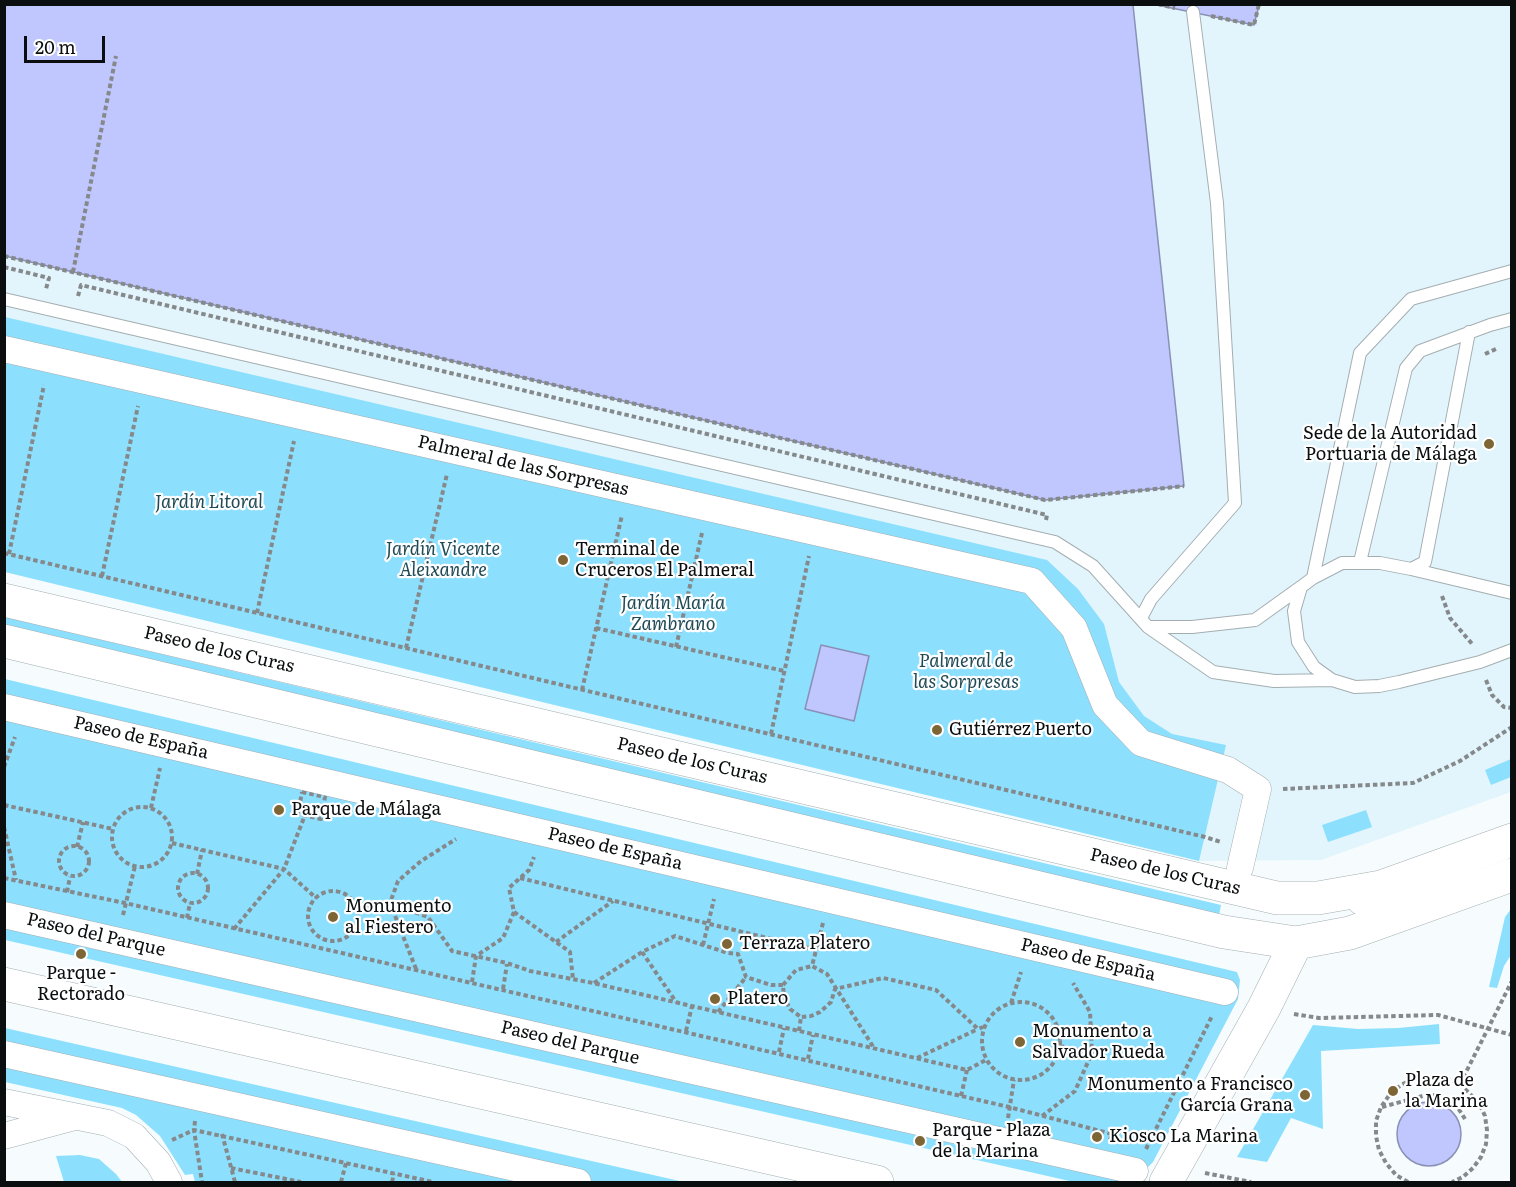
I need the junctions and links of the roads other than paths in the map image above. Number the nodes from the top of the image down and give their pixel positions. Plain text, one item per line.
1 (1193, 12) dead end
2 (1512, 271) edge
3 (4, 298) edge
4 (1512, 319) edge
5 (1469, 332) junction
6 (4, 349) edge
7 (1360, 562) junction
8 (1411, 569) junction
9 (1313, 578) junction
10 (1301, 587) junction
11 (1512, 593) edge
12 (4, 600) edge
13 (1144, 622) junction
14 (4, 641) edge
15 (1512, 650) edge
16 (1332, 680) junction
17 (4, 707) edge
18 (1512, 840) edge
19 (1240, 868) dead end
20 (1512, 875) edge
21 (1381, 887) junction
22 (4, 915) edge
23 (1296, 943) junction
24 (4, 984) edge
25 (1225, 992) road end
26 (4, 1054) edge
27 (4, 1102) edge
28 (75, 1116) junction
29 (4, 1136) edge
30 (1135, 1171) road end
31 (169, 1182) edge
32 (578, 1182) edge
33 (877, 1182) edge
34 (1166, 1182) edge

1 - 13 lane
2 - 9 lane
3 - 13 lane
4 - 5 lane
5 - 7 lane
5 - 8 lane
6 - 19 street, Palmeral de las Sorpresas
7 - 8 lane
7 - 9 lane
8 - 11 lane
9 - 10 lane
10 - 13 lane
10 - 16 lane
12 - 21 main road, Paseo de los Curas
13 - 16 lane
14 - 23 main road
15 - 16 lane
17 - 25 street, Paseo de España
18 - 21 main road
20 - 23 main road
21 - 23 main road
22 - 30 street, Paseo del Parque
23 - 34 main road
24 - 33 main road
26 - 32 street
27 - 28 street
28 - 29 street
28 - 31 street

